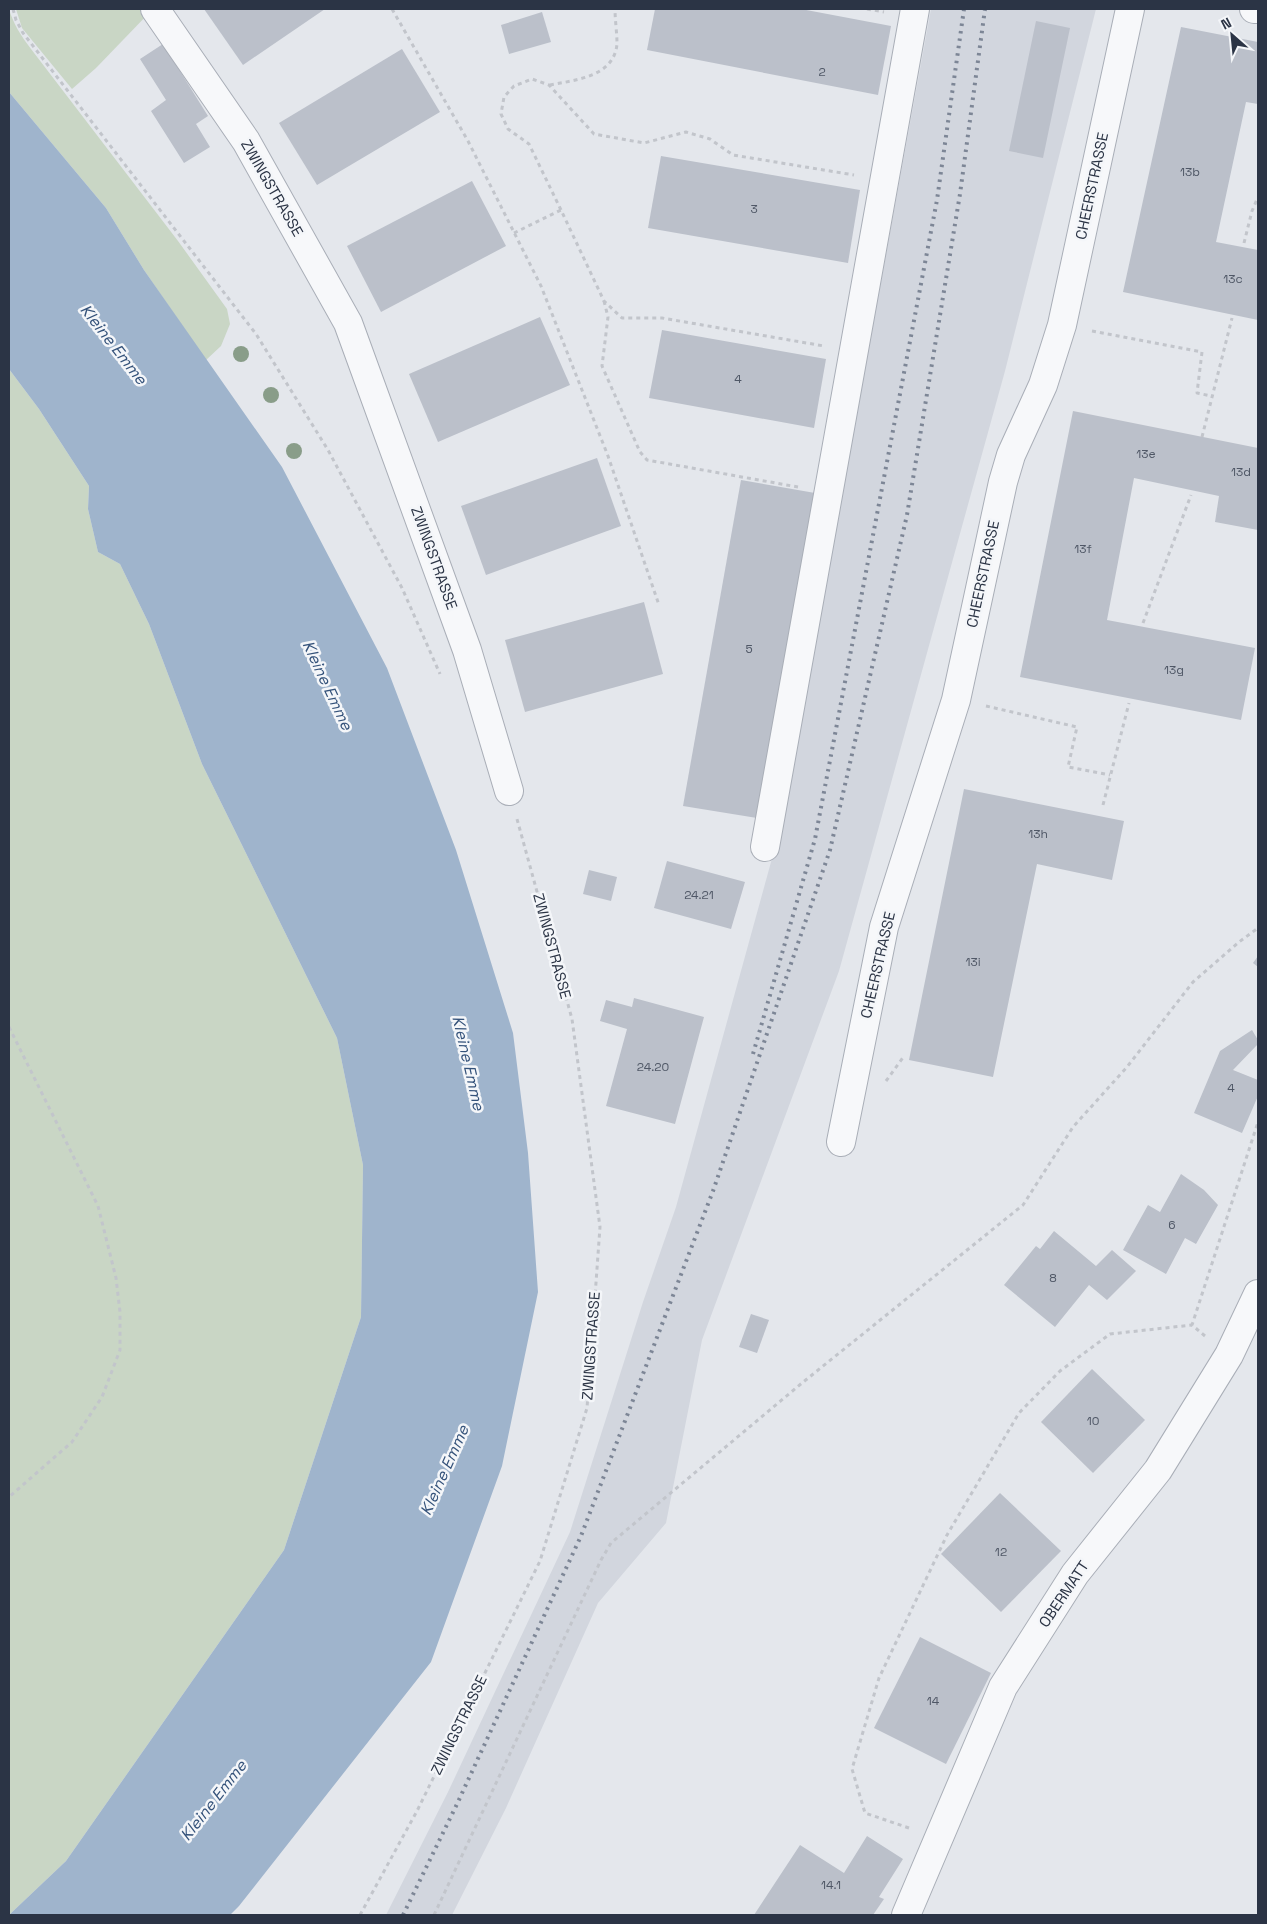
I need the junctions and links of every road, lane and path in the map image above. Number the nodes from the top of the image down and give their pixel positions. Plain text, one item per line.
1 (13, 9) edge
2 (155, 9) edge
3 (392, 9) edge
4 (614, 9) edge
5 (915, 9) edge
6 (1130, 9) edge
7 (1254, 9) edge
8 (1258, 9) edge
9 (549, 85) junction
10 (884, 180) junction
11 (1258, 197) edge
12 (561, 210) junction
13 (514, 233) junction
14 (1244, 244) dead end
15 (604, 301) junction
16 (1232, 318) dead end
17 (1062, 325) junction
18 (853, 351) junction
19 (1212, 396) junction
20 (1202, 437) dead end
21 (828, 492) junction
22 (1191, 494) dead end
23 (659, 605) dead end
24 (1142, 623) dead end
25 (442, 679) dead end
26 (956, 700) junction
27 (1129, 703) dead end
28 (1110, 775) junction
29 (509, 791) joint
30 (1103, 805) dead end
31 (765, 847) dead end
32 (1258, 928) edge
33 (9, 1027) edge
34 (1258, 1122) edge
35 (841, 1142) dead end
36 (1258, 1294) edge
37 (1192, 1326) junction
38 (1229, 1355) junction
39 (9, 1497) edge
40 (938, 1838) junction
41 (360, 1915) edge
42 (434, 1915) edge
43 (906, 1915) edge

1 - 25 path
2 - 29 street, ZWINGSTRASSE
3 - 13 path
4 - 9 path
5 - 10 street
6 - 17 street, CHEERSTRASSE
7 - 8 street
9 - 10 path
9 - 12 path
10 - 18 street
11 - 14 path
12 - 13 path
12 - 15 path
13 - 23 path
15 - 18 path
15 - 21 path
16 - 19 path
17 - 19 path
17 - 26 street, CHEERSTRASSE
18 - 21 street
19 - 20 path
21 - 31 street
22 - 24 path
26 - 28 path
26 - 35 street, CHEERSTRASSE
27 - 28 path
28 - 30 path
29 - 41 path, ZWINGSTRASSE
32 - 42 path
33 - 39 path
34 - 37 path
36 - 38 street, OBERMATT
37 - 38 path
37 - 40 path
38 - 40 street, OBERMATT
40 - 43 street, OBERMATT

